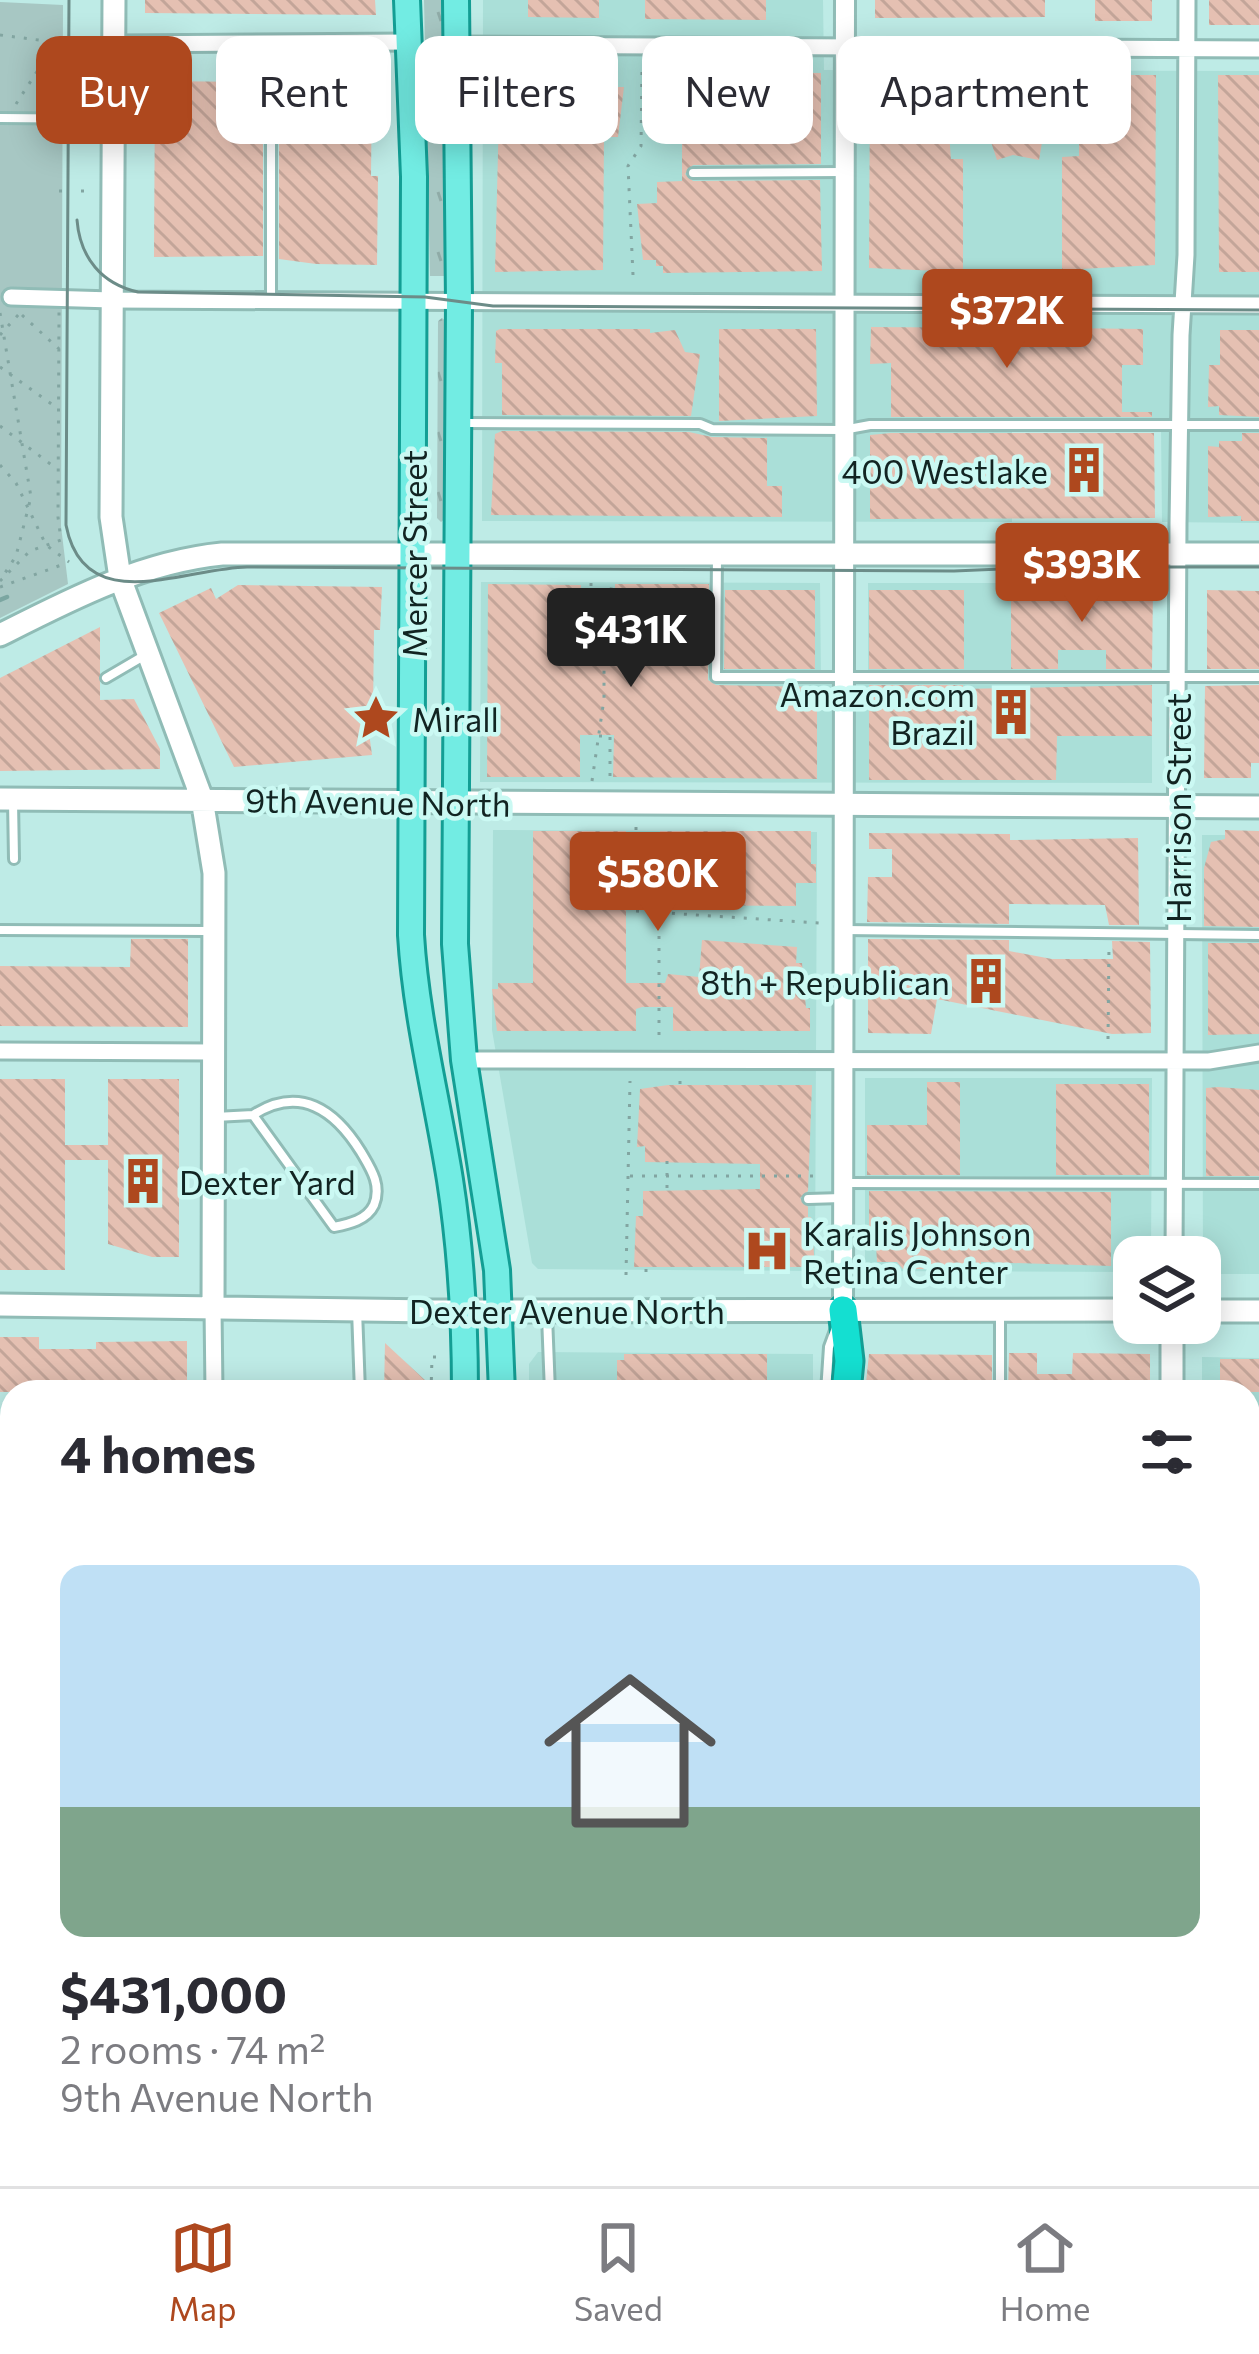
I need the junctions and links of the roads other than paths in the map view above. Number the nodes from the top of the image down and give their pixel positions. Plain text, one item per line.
1 (114, 0) edge
2 (407, 0) edge
3 (456, 0) edge
4 (845, 0) edge
5 (1187, 0) edge
6 (114, 36) edge
7 (456, 36) edge
8 (845, 36) edge
9 (391, 42) edge
10 (410, 42) junction
11 (618, 46) edge
12 (837, 47) edge
13 (1131, 49) edge
14 (1187, 49) junction
15 (1259, 49) edge
16 (0, 118) edge
17 (36, 118) edge
18 (114, 144) edge
19 (271, 144) dead end
20 (457, 144) edge
21 (844, 144) edge
22 (844, 172) junction
23 (694, 173) dead end
24 (10, 297) dead end
25 (414, 300) junction
26 (112, 301) junction
27 (272, 301) junction
28 (459, 301) junction
29 (844, 302) junction
30 (1183, 305) junction
31 (1259, 305) edge
32 (458, 423) junction
33 (1180, 424) junction
34 (1259, 425) edge
35 (843, 430) junction
36 (1178, 553) junction
37 (412, 554) junction
38 (456, 554) junction
39 (717, 554) junction
40 (843, 554) junction
41 (1259, 554) edge
42 (120, 578) junction
43 (0, 635) edge
44 (148, 653) junction
45 (1178, 677) junction
46 (1259, 677) edge
47 (106, 678) dead end
48 (843, 678) junction
49 (7, 799) edge
50 (202, 799) junction
51 (411, 801) junction
52 (455, 802) junction
53 (843, 804) junction
54 (1177, 807) junction
55 (1259, 807) edge
56 (14, 859) dead end
57 (0, 930) edge
58 (843, 930) junction
59 (215, 931) junction
60 (1176, 933) junction
61 (1259, 934) edge
62 (0, 1051) edge
63 (213, 1052) junction
64 (1259, 1053) edge
65 (843, 1058) junction
66 (464, 1060) junction
67 (1176, 1061) junction
68 (253, 1115) junction
69 (213, 1117) junction
70 (1176, 1183) junction
71 (1259, 1184) edge
72 (843, 1191) junction
73 (808, 1199) dead end
74 (1175, 1236) edge
75 (0, 1305) edge
76 (213, 1308) junction
77 (357, 1309) junction
78 (500, 1310) junction
79 (547, 1310) junction
80 (843, 1310) junction
81 (1000, 1310) junction
82 (1113, 1310) edge
83 (464, 1311) junction
84 (1221, 1311) edge
85 (1259, 1311) edge
86 (1172, 1344) edge
87 (214, 1380) edge
88 (359, 1380) edge
89 (465, 1380) edge
90 (502, 1380) edge
91 (550, 1380) edge
92 (827, 1380) edge
93 (847, 1380) edge
94 (1000, 1380) edge
95 (1172, 1380) edge

1 - 6 main road
2 - 10 main road, Mercer Street
3 - 7 main road, Mercer Street
4 - 8 street
5 - 14 street, Harrison Street
9 - 10 street
10 - 25 main road, Mercer Street
11 - 12 street
13 - 14 street
14 - 15 street
14 - 30 street, Harrison Street
16 - 17 lane
18 - 26 main road
19 - 27 lane
20 - 28 main road, Mercer Street
21 - 22 street
22 - 23 lane
22 - 29 street
24 - 26 street
25 - 27 street
25 - 28 street
25 - 37 main road, Mercer Street
26 - 27 street
26 - 42 main road
28 - 29 street
28 - 32 main road, Mercer Street
29 - 30 street
29 - 35 street
30 - 31 street
30 - 33 street, Harrison Street
32 - 35 lane
32 - 38 main road, Mercer Street
33 - 34 lane
33 - 35 lane
33 - 36 street, Harrison Street
35 - 40 street
36 - 40 main road
36 - 41 main road
36 - 45 street, Harrison Street
37 - 38 main road
37 - 42 main road
37 - 51 main road, Mercer Street
38 - 39 main road
38 - 52 main road, Mercer Street
39 - 40 main road
39 - 48 lane
40 - 48 street
42 - 43 main road
42 - 44 main road
44 - 47 lane
44 - 50 main road
45 - 46 lane
45 - 48 lane
45 - 54 street, Harrison Street
48 - 53 street
49 - 50 main road, 9th Avenue North
49 - 56 lane
50 - 51 main road, 9th Avenue North
50 - 59 main road
51 - 52 main road, 9th Avenue North
51 - 83 main road, Mercer Street
52 - 53 main road, 9th Avenue North
52 - 66 main road, Mercer Street
53 - 54 main road, 9th Avenue North
53 - 58 street
54 - 55 main road, 9th Avenue North
54 - 60 street, Harrison Street
57 - 59 lane
58 - 60 lane
58 - 65 street
59 - 63 main road
60 - 61 lane
60 - 67 street, Harrison Street
62 - 63 street
63 - 69 main road
64 - 67 street
65 - 66 street
65 - 67 street
65 - 72 street
66 - 78 main road, Mercer Street
67 - 70 street, Harrison Street
68 - 68 lane
68 - 69 lane
69 - 76 main road
70 - 71 lane
70 - 72 lane
70 - 74 street, Harrison Street
72 - 73 lane
72 - 80 street
75 - 76 main road, Dexter Avenue North
76 - 77 main road, Dexter Avenue North
76 - 87 street
77 - 83 main road, Dexter Avenue North
77 - 88 lane
78 - 79 main road, Dexter Avenue North
78 - 83 main road, Dexter Avenue North
78 - 90 main road, Mercer Street
79 - 80 main road, Dexter Avenue North
79 - 91 lane
80 - 81 main road, Dexter Avenue North
80 - 92 lane
80 - 93 highway
81 - 82 main road, Dexter Avenue North
81 - 94 lane
83 - 89 main road, Mercer Street
84 - 85 main road
86 - 95 main road

